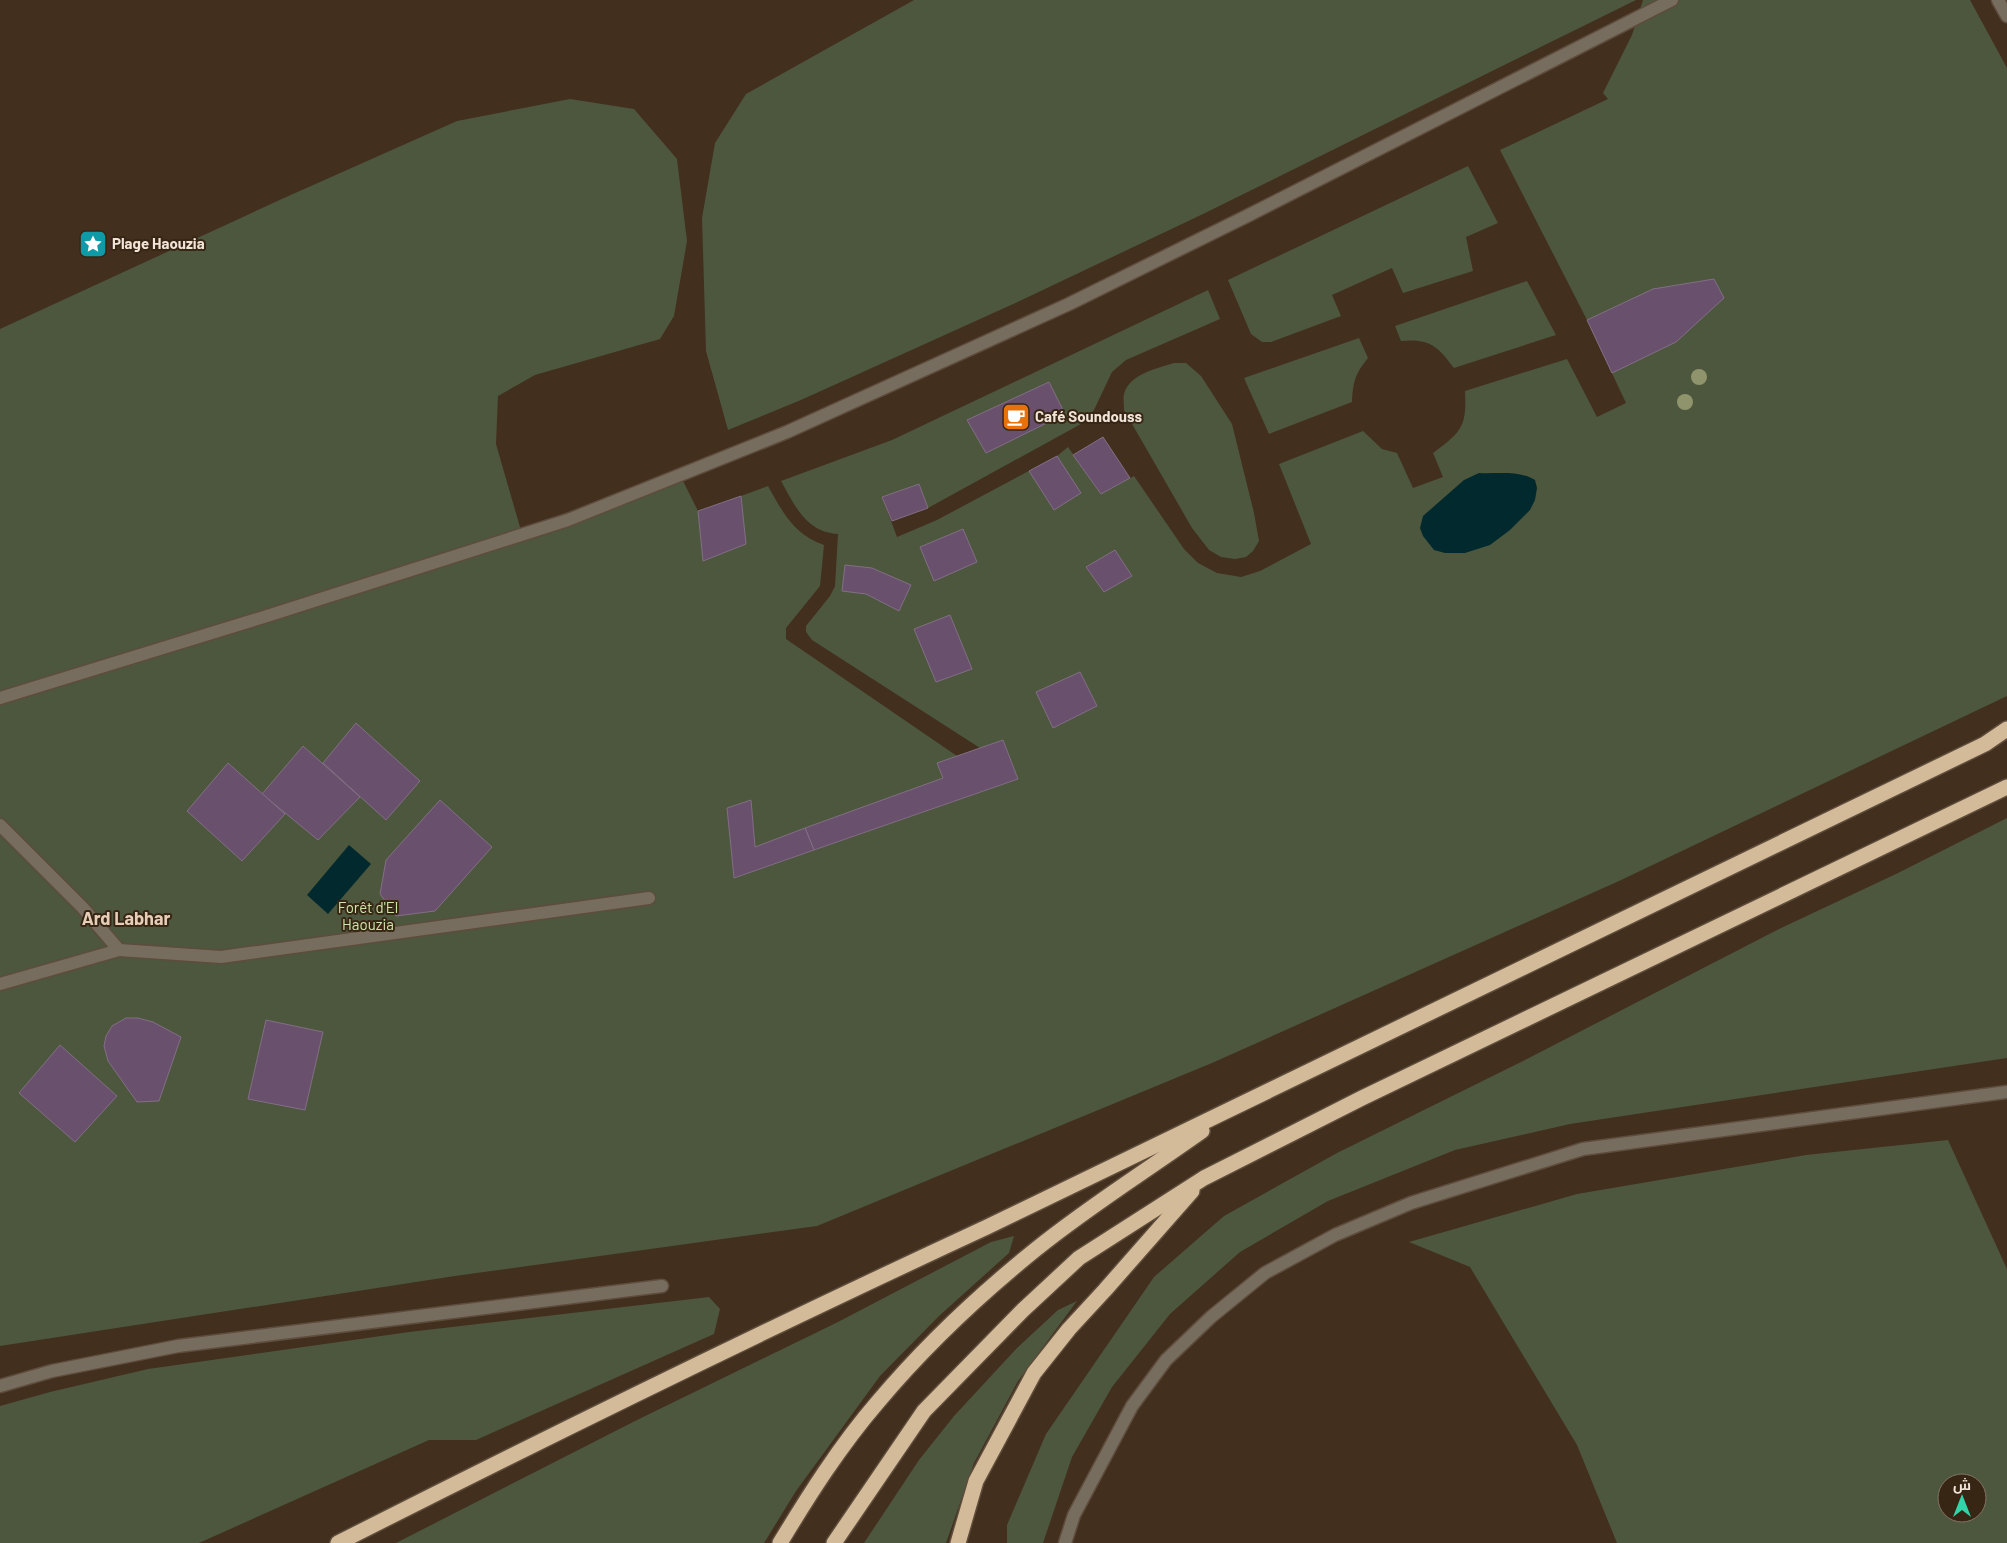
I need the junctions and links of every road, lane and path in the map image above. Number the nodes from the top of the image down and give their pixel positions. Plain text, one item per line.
1 (1672, 0) edge
2 (1998, 0) edge
3 (2007, 16) edge
4 (0, 698) edge
5 (2007, 729) edge
6 (2007, 788) edge
7 (0, 826) edge
8 (649, 898) dead end
9 (119, 950) junction
10 (0, 984) edge
11 (2007, 1092) edge
12 (1236, 1107) junction
13 (1204, 1178) junction
14 (662, 1286) dead end
15 (0, 1386) edge
16 (338, 1543) edge
17 (780, 1543) edge
18 (834, 1543) edge
19 (958, 1543) edge
20 (1065, 1543) edge

1 - 4 street
2 - 3 street
5 - 12 highway
6 - 13 highway
7 - 9 street
8 - 9 street
9 - 10 street
11 - 20 street
12 - 16 highway
12 - 17 highway
13 - 18 highway
13 - 19 highway
14 - 15 street

